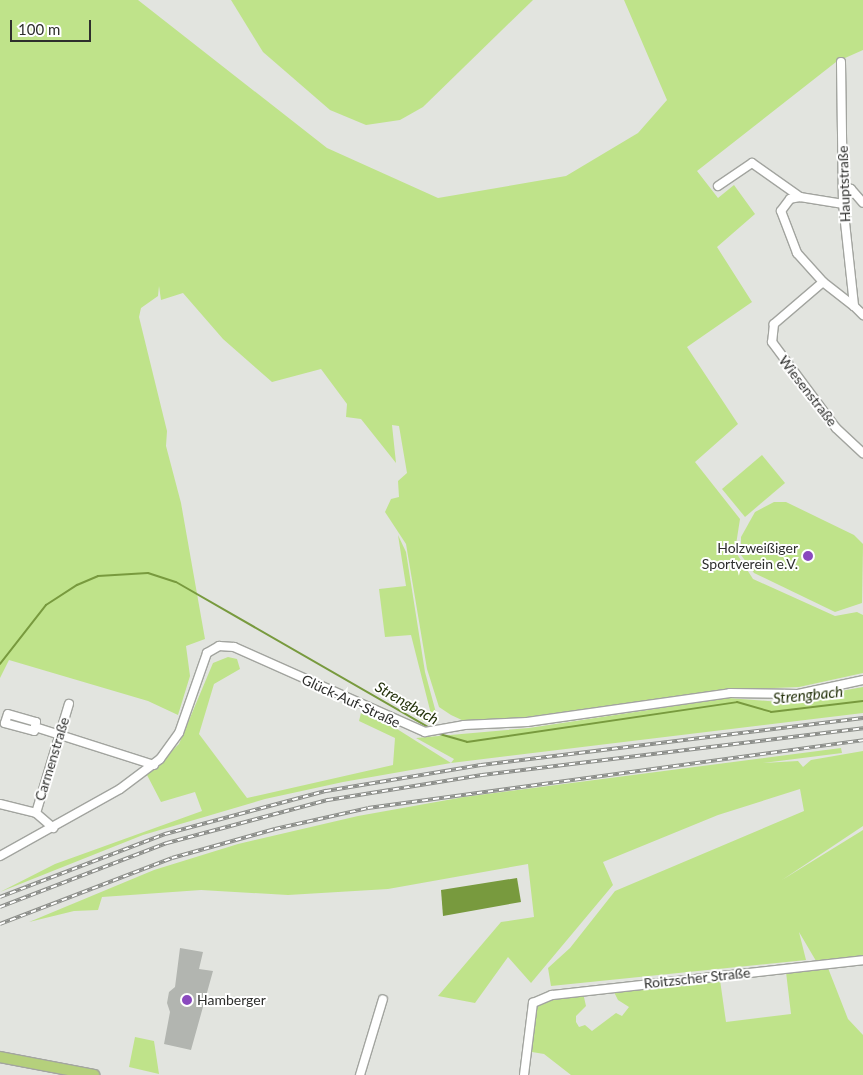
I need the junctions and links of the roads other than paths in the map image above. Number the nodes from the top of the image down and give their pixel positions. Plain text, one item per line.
1 (841, 62) dead end
2 (718, 186) dead end
3 (843, 187) junction
4 (800, 197) junction
5 (863, 203) edge
6 (843, 204) junction
7 (823, 282) junction
8 (854, 306) junction
9 (863, 315) edge
10 (863, 454) edge
11 (863, 680) edge
12 (69, 704) dead end
13 (35, 727) dead end
14 (60, 734) junction
15 (154, 764) junction
16 (0, 804) edge
17 (36, 813) junction
18 (53, 828) junction
19 (0, 856) edge
20 (863, 960) edge
21 (383, 999) dead end
22 (0, 1057) edge
23 (65, 1072) edge
24 (94, 1075) edge
25 (360, 1075) edge
26 (524, 1075) edge

1 - 3 street, Hauptstraße
2 - 4 street
3 - 5 street
3 - 6 street, Hauptstraße
4 - 6 street
4 - 7 street
6 - 8 street, Hauptstraße
7 - 8 street
7 - 10 street, Wiesenstraße
8 - 9 street
11 - 15 street, Glück-Auf-Straße
12 - 14 street, Carmenstraße
13 - 14 street
14 - 15 street
14 - 17 street, Carmenstraße
15 - 18 street, Glück-Auf-Straße
16 - 17 street
17 - 18 street
18 - 19 street, Glück-Auf-Straße
20 - 26 street, Roitzscher Straße
21 - 25 street
22 - 23 main road
23 - 24 main road

